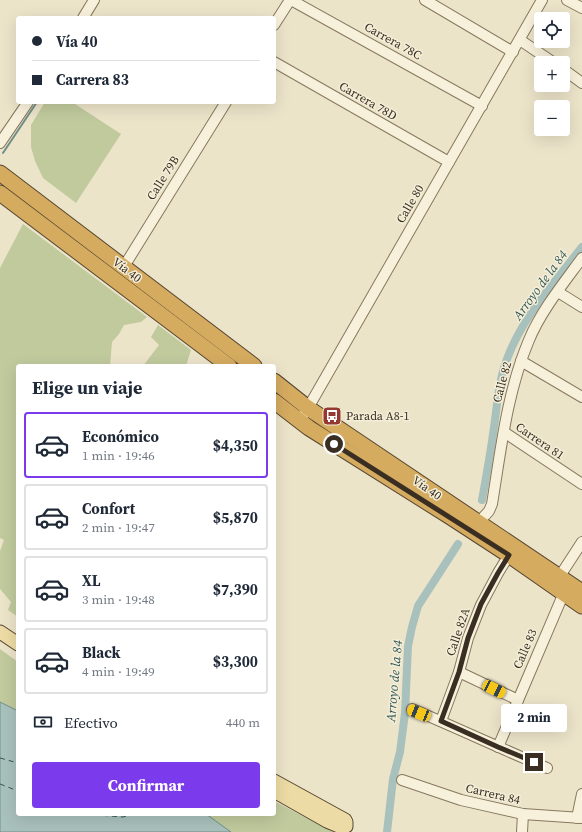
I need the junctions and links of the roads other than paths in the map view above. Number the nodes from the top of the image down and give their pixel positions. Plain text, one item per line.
1 (94, 0) edge
2 (290, 0) edge
3 (425, 0) edge
4 (542, 0) edge
5 (568, 0) edge
6 (440, 4) edge
7 (582, 8) edge
8 (84, 16) edge
9 (276, 22) edge
10 (520, 40) junction
11 (513, 52) junction
12 (544, 56) edge
13 (276, 63) edge
14 (570, 74) edge
15 (582, 83) edge
16 (27, 104) edge
17 (225, 104) edge
18 (482, 106) junction
19 (0, 143) edge
20 (449, 162) junction
21 (0, 173) edge
22 (0, 193) edge
23 (582, 258) edge
24 (123, 268) junction
25 (558, 292) junction
26 (582, 307) edge
27 (206, 339) junction
28 (521, 361) junction
29 (227, 364) edge
30 (250, 364) edge
31 (276, 383) edge
32 (582, 397) edge
33 (276, 403) edge
34 (308, 408) junction
35 (299, 421) junction
36 (504, 432) junction
37 (582, 484) edge
38 (478, 523) junction
39 (582, 542) edge
40 (509, 555) junction
41 (562, 585) junction
42 (582, 592) edge
43 (582, 606) edge
44 (0, 632) edge
45 (0, 640) edge
46 (16, 643) edge
47 (16, 651) edge
48 (459, 672) junction
49 (518, 700) junction
50 (412, 709) dead end
51 (441, 721) junction
52 (498, 747) junction
53 (547, 768) dead end
54 (402, 780) dead end
55 (276, 783) edge
56 (276, 792) edge
57 (582, 794) edge
58 (523, 814) junction
59 (579, 818) edge
60 (522, 832) edge

1 - 8 street
2 - 9 street
2 - 18 street, Carrera 78C
3 - 6 street
4 - 10 street, Calle 80
5 - 7 street
6 - 11 street
10 - 11 street, Calle 80
10 - 12 street
11 - 18 street, Calle 80
13 - 20 street, Carrera 78D
14 - 15 street
16 - 19 street
17 - 24 street, Calle 79B
18 - 20 street, Calle 80
20 - 34 street, Calle 80
21 - 24 highway, Vía 40
22 - 27 highway, Vía 40
23 - 25 street, Calle 82
24 - 27 highway, Vía 40
25 - 26 street
25 - 28 street, Calle 82
27 - 29 highway, Vía 40
27 - 30 highway, Vía 40
28 - 32 street
28 - 36 street, Calle 82
31 - 34 highway, Vía 40
33 - 35 highway, Vía 40
34 - 35 street, Calle 80
34 - 38 highway, Vía 40
35 - 40 highway, Vía 40
36 - 37 street, Carrera 81
36 - 38 street, Calle 82
38 - 41 highway, Vía 40
39 - 41 street, Calle 83
40 - 41 highway, Vía 40
40 - 48 street, Calle 82A
41 - 42 highway, Vía 40
41 - 43 highway, Vía 40
41 - 49 street, Calle 83
44 - 46 main road
45 - 47 main road
48 - 49 street
48 - 51 street, Calle 82A
49 - 52 street, Calle 83
50 - 51 street
51 - 52 street
52 - 53 street
54 - 58 street, Carrera 84
55 - 56 main road
57 - 59 street
58 - 59 street, Carrera 84
58 - 60 street

